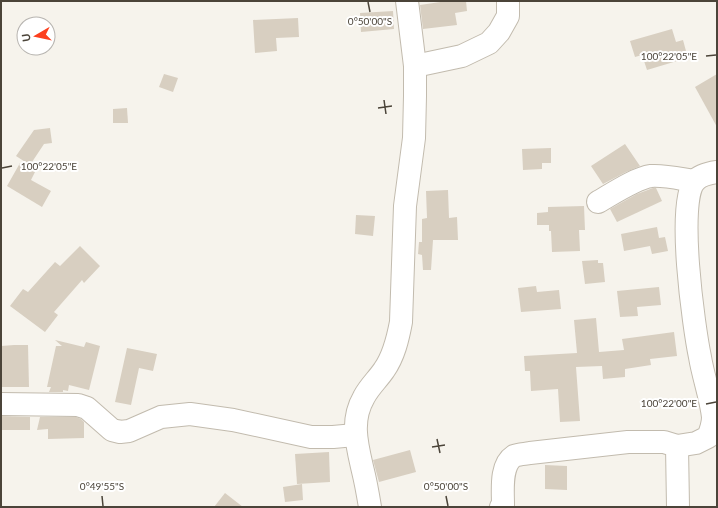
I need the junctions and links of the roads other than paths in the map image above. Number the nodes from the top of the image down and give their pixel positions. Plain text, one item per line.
1 (407, 1) edge
2 (508, 1) edge
3 (415, 66) junction
4 (717, 172) edge
5 (694, 181) junction
6 (598, 202) dead end
7 (1, 404) edge
8 (355, 434) junction
9 (677, 446) junction
10 (370, 507) edge
11 (501, 507) edge
12 (678, 507) edge

1 - 3 street
2 - 3 street
3 - 8 street
4 - 5 street
5 - 6 street
5 - 9 street
7 - 8 street
8 - 10 street
9 - 11 street
9 - 12 street

